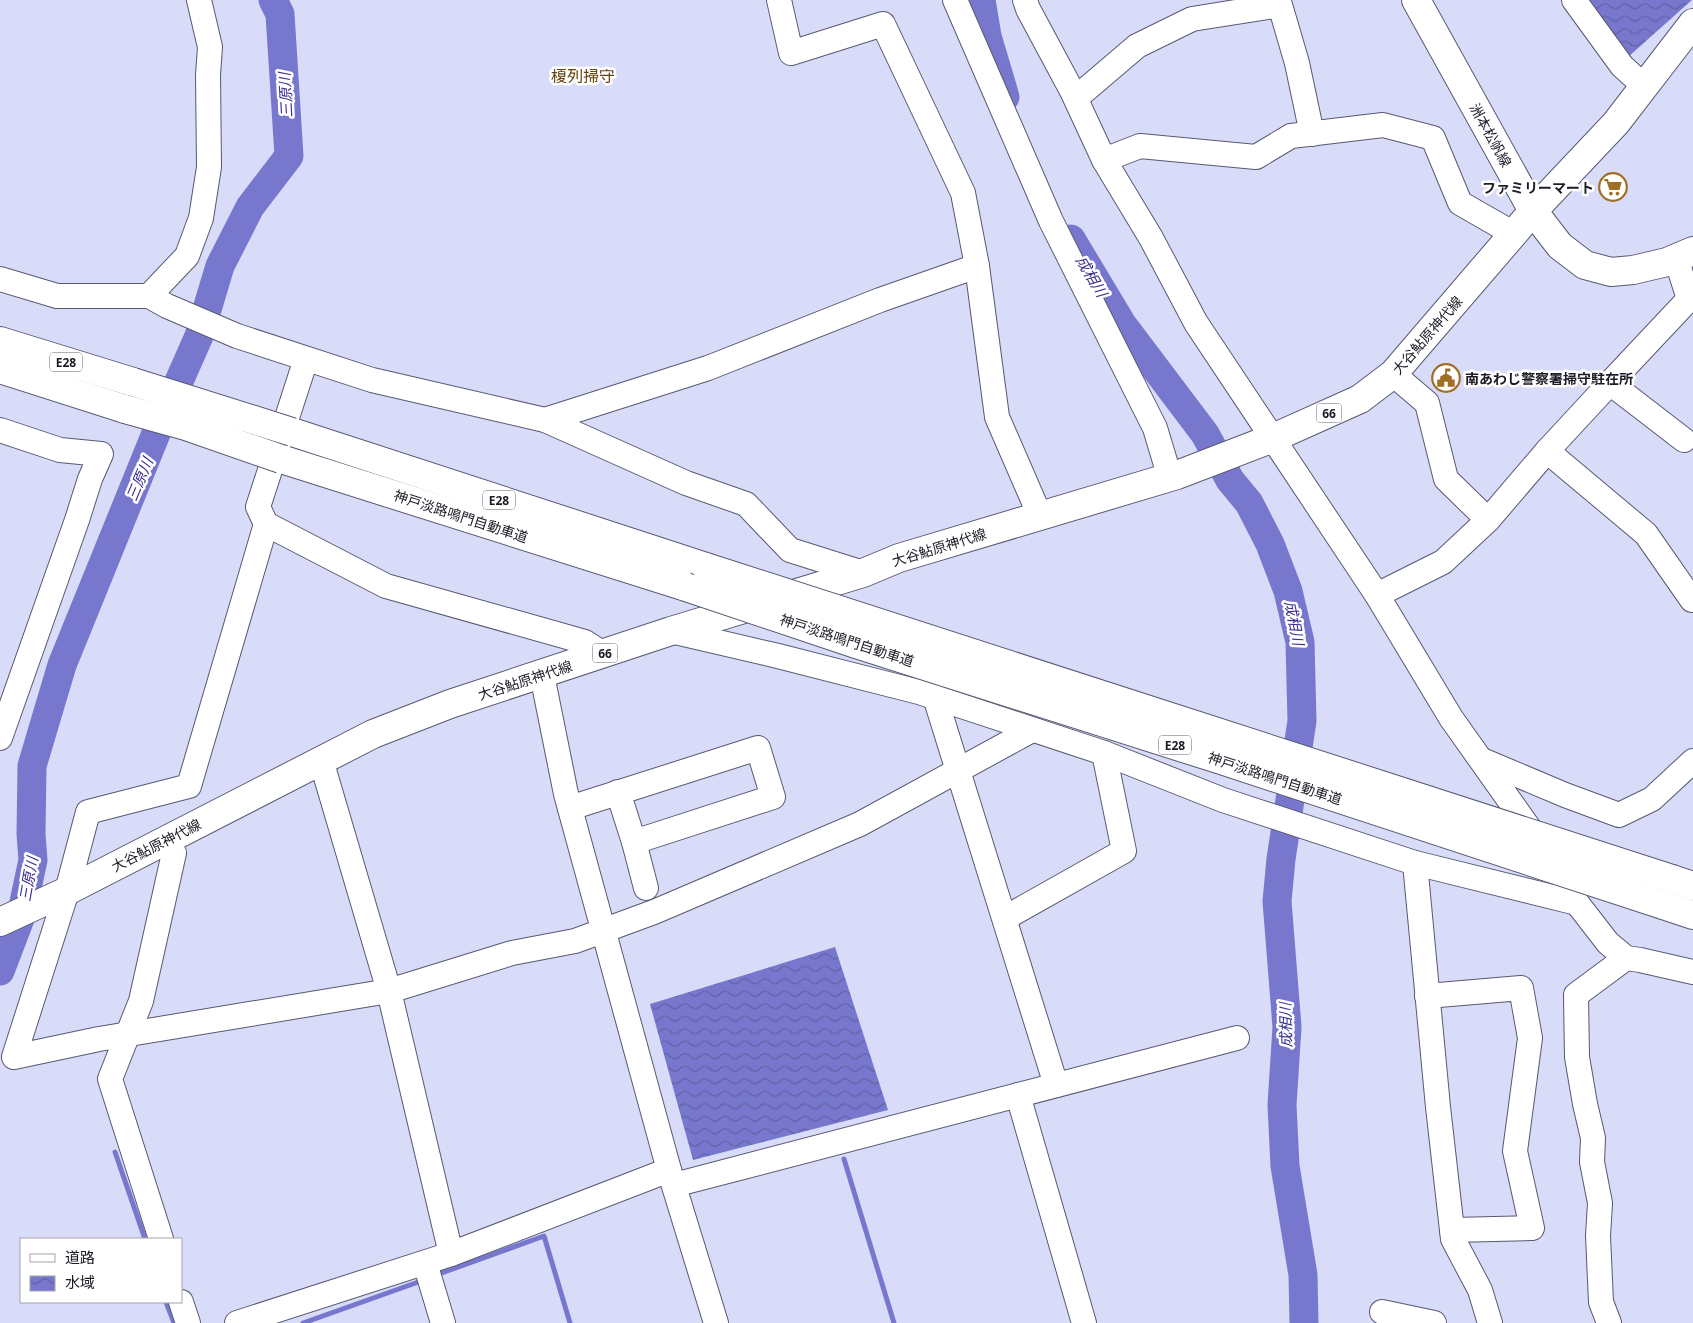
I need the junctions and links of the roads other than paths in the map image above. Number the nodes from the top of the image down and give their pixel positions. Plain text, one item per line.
1 (199, 0) edge
2 (779, 0) edge
3 (955, 0) edge
4 (1025, 0) edge
5 (1416, 0) edge
6 (1574, 0) edge
7 (1693, 23) edge
8 (1645, 87) junction
9 (1076, 98) junction
10 (1312, 134) junction
11 (1104, 160) junction
12 (1534, 210) junction
13 (1514, 234) junction
14 (1685, 254) edge
15 (977, 266) junction
16 (0, 279) edge
17 (158, 301) junction
18 (0, 341) edge
19 (306, 359) junction
20 (0, 369) edge
21 (1393, 374) junction
22 (1610, 383) junction
23 (545, 420) junction
24 (0, 430) edge
25 (1266, 440) junction
26 (1684, 440) dead end
27 (1547, 452) junction
28 (1173, 476) junction
29 (1040, 516) junction
30 (1488, 520) junction
31 (266, 524) junction
32 (863, 573) junction
33 (1377, 595) junction
34 (1692, 600) edge
35 (671, 631) junction
36 (604, 654) junction
37 (542, 675) junction
38 (935, 697) junction
39 (1032, 730) junction
40 (0, 738) edge
41 (1104, 753) junction
42 (321, 760) junction
43 (1482, 760) junction
44 (1693, 761) edge
45 (959, 770) junction
46 (618, 792) junction
47 (570, 808) junction
48 (634, 842) junction
49 (174, 852) dead end
50 (1415, 864) junction
51 (1682, 882) edge
52 (646, 888) dead end
53 (62, 892) junction
54 (1578, 903) junction
55 (1693, 914) edge
56 (1004, 918) junction
57 (0, 922) edge
58 (605, 930) junction
59 (1626, 958) junction
60 (1693, 972) edge
61 (389, 991) junction
62 (1427, 996) junction
63 (127, 1034) junction
64 (1237, 1038) dead end
65 (1056, 1085) junction
66 (1018, 1095) junction
67 (671, 1178) junction
68 (1452, 1230) junction
69 (161, 1238) edge
70 (451, 1254) junction
71 (425, 1263) junction
72 (181, 1303) edge
73 (1382, 1312) dead end
74 (188, 1323) edge
75 (237, 1323) edge
76 (443, 1323) edge
77 (716, 1323) edge
78 (1084, 1323) edge
79 (1434, 1323) edge
80 (1490, 1323) edge
81 (1609, 1323) edge

1 - 17 street
2 - 15 street
3 - 28 street
4 - 9 street
5 - 12 main road, 洲本松帆線
6 - 8 street
7 - 8 main road, 大谷鮎原神代線 / 66
8 - 12 main road, 大谷鮎原神代線 / 66
9 - 10 street
9 - 11 street
10 - 11 street
10 - 13 street
11 - 25 street
12 - 13 main road, 大谷鮎原神代線 / 66
12 - 14 main road, 洲本松帆線
13 - 21 main road, 大谷鮎原神代線 / 66
14 - 22 street
15 - 23 street
15 - 29 street
16 - 17 street
17 - 19 street
18 - 51 main road, 神戸淡路鳴門自動車道 / E28, bridge
19 - 23 street
19 - 31 street
20 - 55 main road, 神戸淡路鳴門自動車道 / E28, bridge
21 - 25 main road, 大谷鮎原神代線 / 66
21 - 30 street
22 - 26 street
22 - 27 street
23 - 32 street
24 - 40 street
25 - 28 main road, 大谷鮎原神代線 / 66
25 - 33 street
27 - 30 street
27 - 34 street
28 - 29 main road, 大谷鮎原神代線 / 66
29 - 32 main road, 大谷鮎原神代線 / 66
30 - 33 street
31 - 36 street
31 - 53 street
32 - 35 main road, 大谷鮎原神代線 / 66
33 - 43 street
35 - 36 main road, 大谷鮎原神代線 / 66
35 - 38 street
36 - 37 main road, 大谷鮎原神代線 / 66
37 - 42 main road, 大谷鮎原神代線 / 66
37 - 47 street
38 - 39 street
38 - 45 street
39 - 41 street
39 - 45 street
41 - 50 street
41 - 56 street
42 - 53 main road, 大谷鮎原神代線 / 66
42 - 61 street
43 - 44 street
43 - 54 street
45 - 56 street
45 - 58 street
46 - 47 street
46 - 48 street
46 - 48 street
47 - 58 street
48 - 52 street
49 - 63 street
50 - 54 street
50 - 62 street
53 - 57 main road, 66
53 - 63 street
54 - 59 street
56 - 65 street
58 - 61 street
58 - 67 street
59 - 60 street
59 - 81 street
61 - 63 street
61 - 70 street
62 - 68 street
62 - 68 street
63 - 69 street
64 - 65 street
65 - 66 street
66 - 67 street
66 - 78 street
67 - 70 street
67 - 77 street
68 - 80 street
70 - 71 street
71 - 75 street
71 - 76 street
72 - 74 street
73 - 79 street

